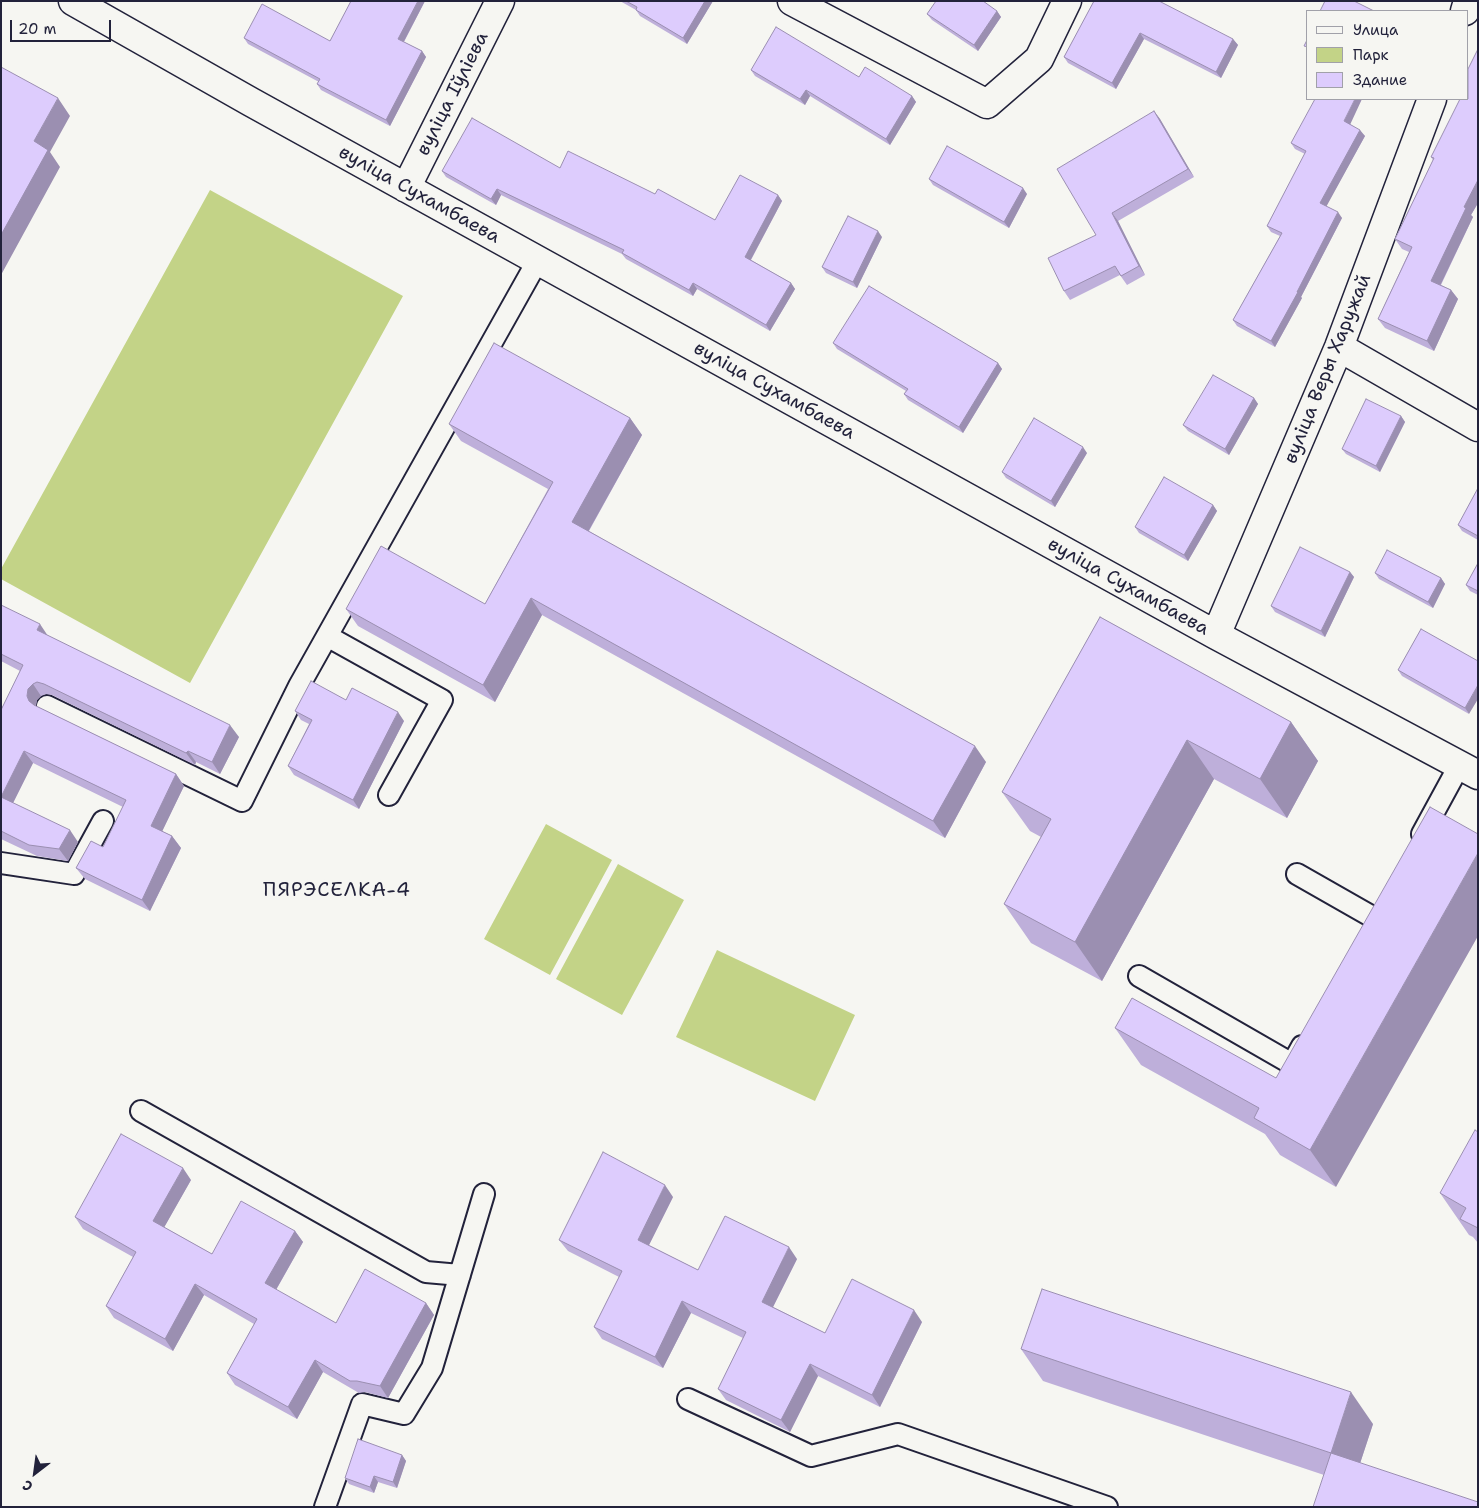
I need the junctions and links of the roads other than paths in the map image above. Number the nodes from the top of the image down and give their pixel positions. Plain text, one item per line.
1 (72, 1) edge
2 (500, 1) edge
3 (792, 1) edge
4 (1066, 1) edge
5 (1432, 100) edge
6 (406, 188) junction
7 (538, 260) junction
8 (1339, 347) junction
9 (1478, 427) edge
10 (1216, 635) junction
11 (327, 636) junction
12 (48, 706) dead end
13 (1469, 770) edge
14 (389, 795) dead end
15 (103, 821) dead end
16 (1412, 852) edge
17 (1, 863) edge
18 (1297, 874) dead end
19 (1375, 919) edge
20 (1139, 976) dead end
21 (1312, 1030) edge
22 (141, 1111) dead end
23 (484, 1194) dead end
24 (460, 1275) junction
25 (688, 1399) dead end
26 (325, 1507) edge
27 (1107, 1507) edge

1 - 6 street, вуліца Сухамбаева
2 - 6 street, вуліца Іўліева
3 - 4 street
5 - 8 street, вуліца Веры Харужай
6 - 7 street, вуліца Сухамбаева
7 - 10 street, вуліца Сухамбаева
7 - 11 lane
8 - 9 street
8 - 10 street, вуліца Веры Харужай
10 - 13 street, вуліца Сухамбаева
11 - 12 lane
11 - 14 lane
13 - 16 lane
15 - 17 lane
18 - 19 lane
20 - 21 lane
22 - 24 lane
23 - 24 lane
24 - 26 lane
25 - 27 lane

